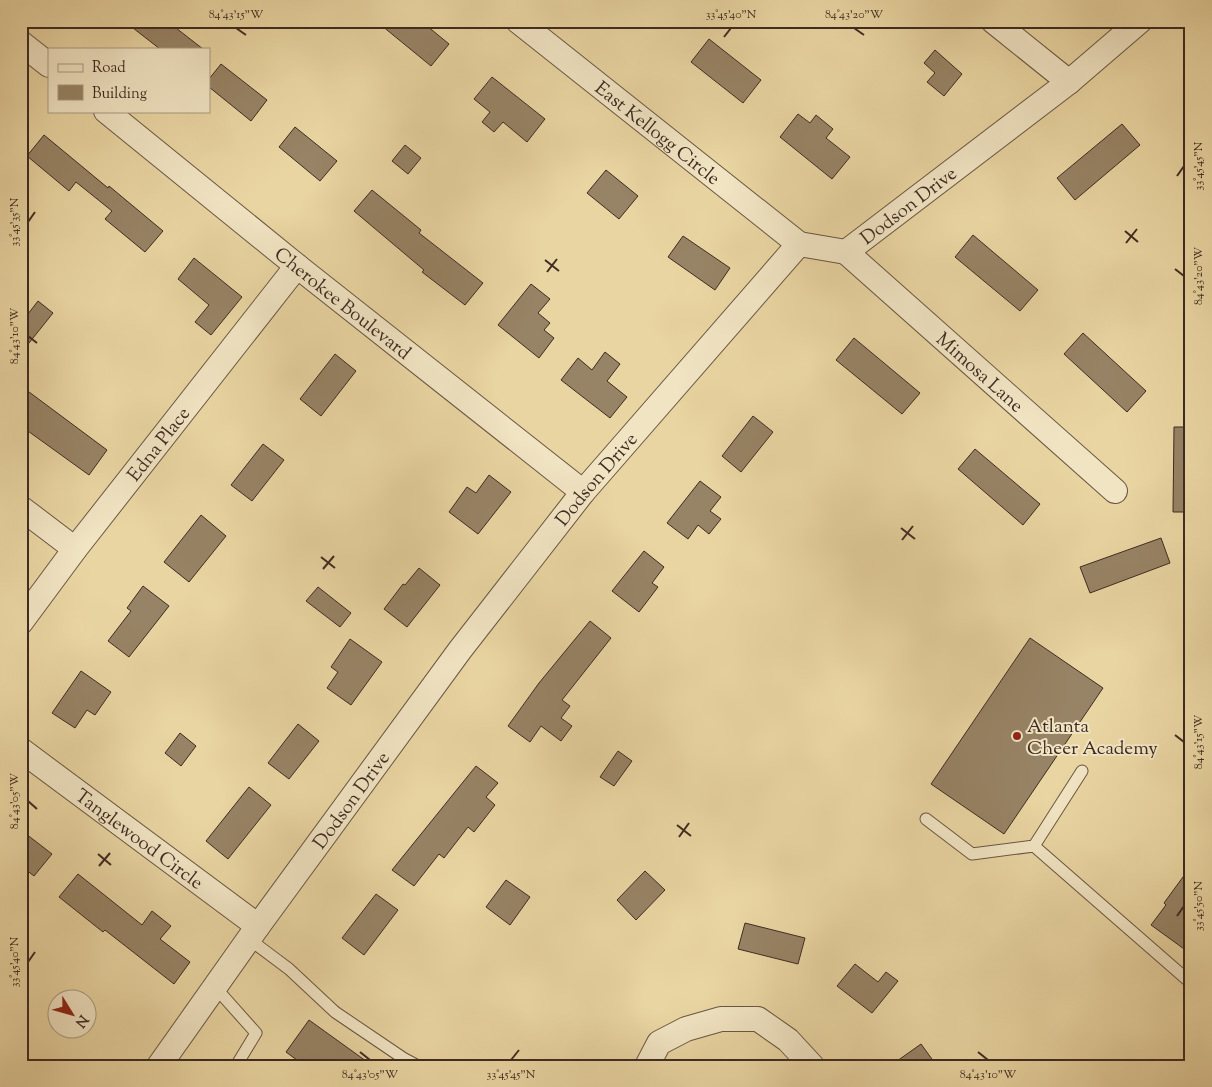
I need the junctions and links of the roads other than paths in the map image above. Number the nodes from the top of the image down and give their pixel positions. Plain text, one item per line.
1 (518, 21) edge
2 (993, 21) edge
3 (1140, 21) edge
4 (21, 43) edge
5 (48, 64) edge
6 (1069, 82) junction
7 (107, 112) edge
8 (799, 244) junction
9 (846, 252) junction
10 (297, 266) junction
11 (1115, 491) dead end
12 (583, 492) junction
13 (21, 508) edge
14 (75, 549) junction
15 (21, 622) edge
16 (21, 750) edge
17 (1082, 771) dead end
18 (926, 819) dead end
19 (1034, 846) junction
20 (254, 932) junction
21 (1191, 983) edge
22 (215, 987) junction
23 (159, 1066) edge
24 (236, 1066) edge
25 (418, 1066) edge
26 (647, 1066) edge
27 (812, 1066) edge

1 - 8 street, East Kellogg Circle
2 - 6 street
3 - 6 street, Dodson Drive
4 - 5 street
6 - 9 street, Dodson Drive
7 - 10 street, Cherokee Boulevard
8 - 9 street, Dodson Drive
8 - 12 street, Dodson Drive
9 - 11 street, Mimosa Lane
10 - 12 street, Cherokee Boulevard
10 - 14 street, Edna Place
12 - 20 street, Dodson Drive
13 - 14 street
14 - 15 street, Edna Place
16 - 20 street, Tanglewood Circle
17 - 19 lane
18 - 19 lane
19 - 21 lane
20 - 22 street, Dodson Drive
20 - 25 lane
22 - 23 street, Dodson Drive
22 - 24 lane
26 - 27 street

